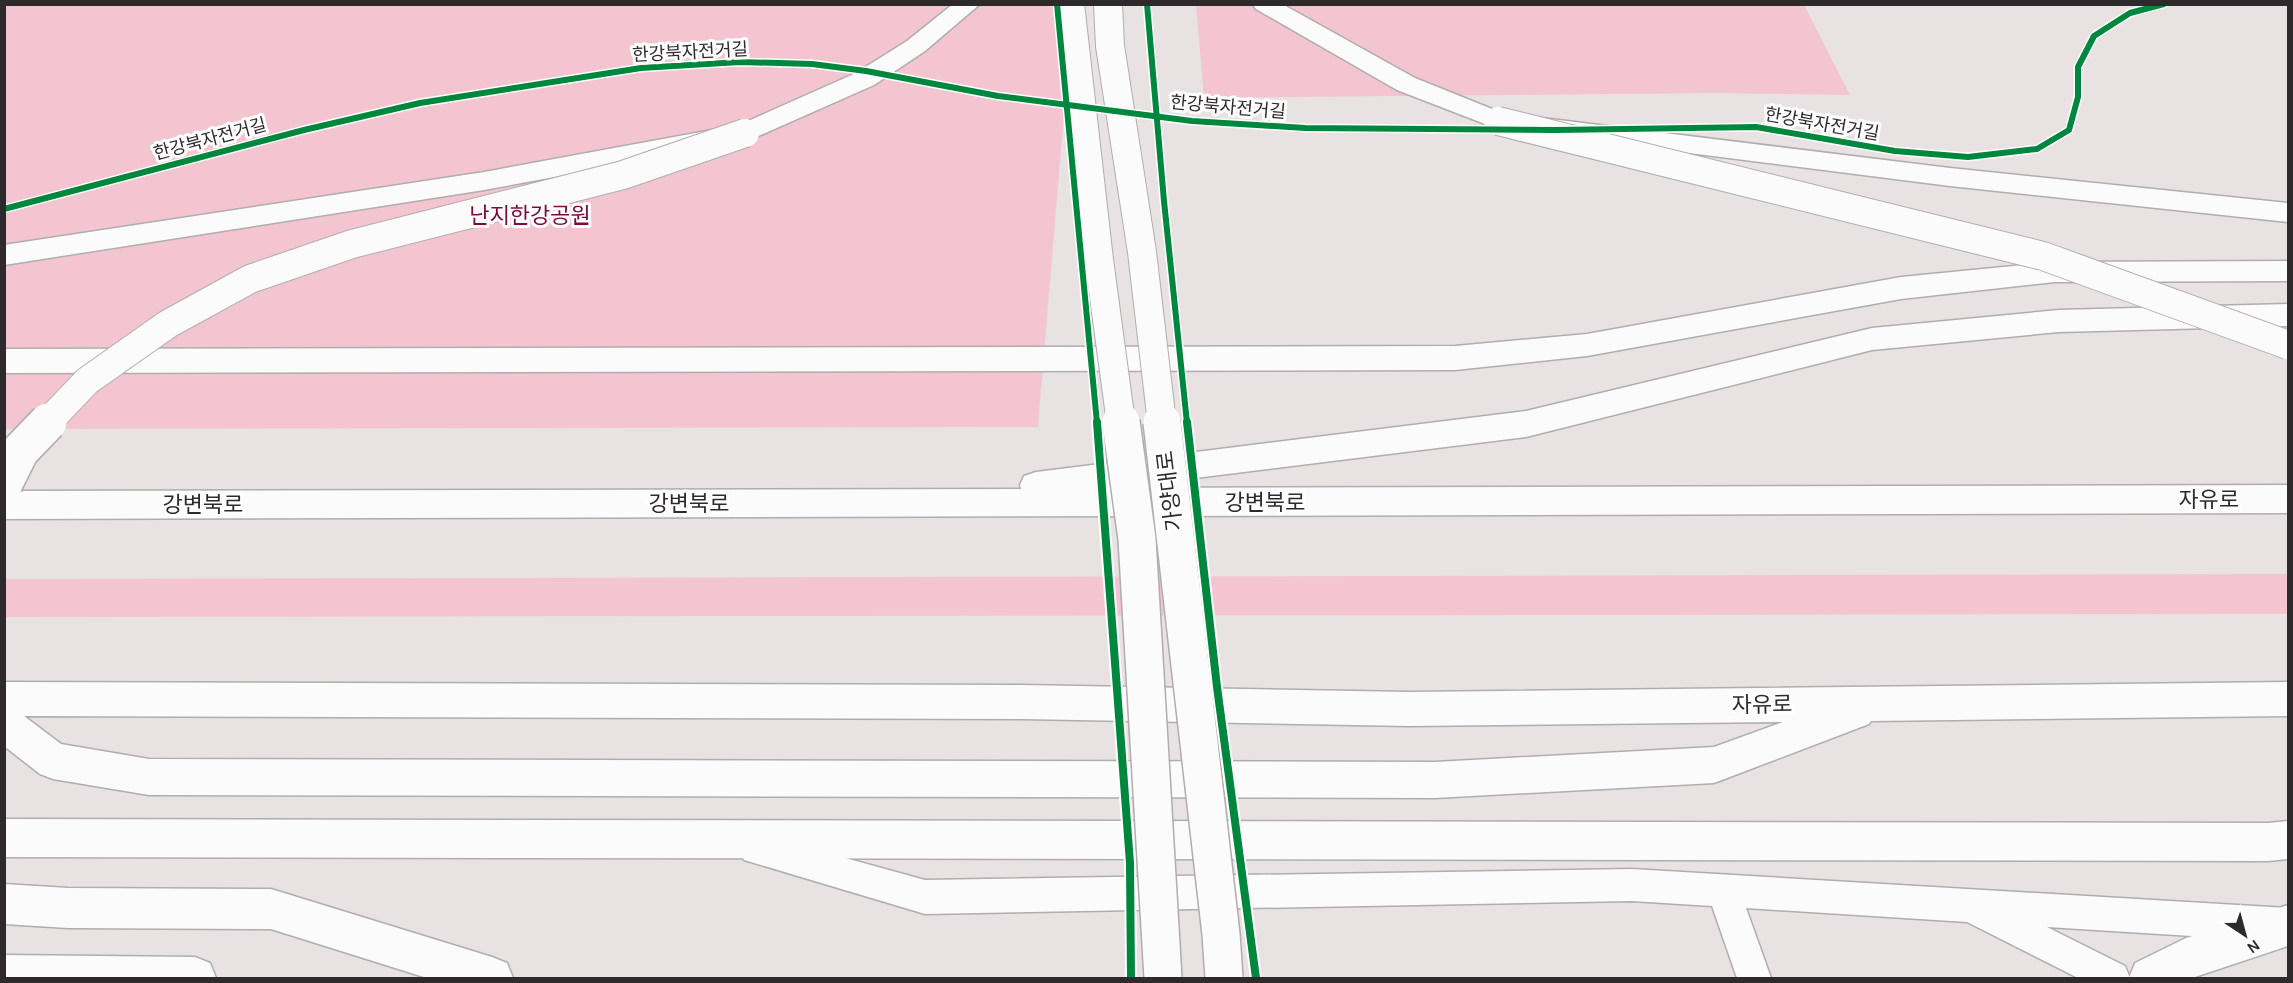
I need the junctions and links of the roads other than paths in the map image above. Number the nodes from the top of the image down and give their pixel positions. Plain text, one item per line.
1 (968, 4) edge
2 (1070, 4) edge
3 (1108, 4) edge
4 (1264, 4) edge
5 (1498, 121) junction
6 (745, 133) junction
7 (2289, 213) edge
8 (4, 255) edge
9 (2289, 271) edge
10 (2289, 315) edge
11 (2289, 345) edge
12 (4, 361) edge
13 (4, 483) edge
14 (2289, 499) edge
15 (1374, 502) joint
16 (894, 503) junction
17 (4, 505) edge
18 (4, 699) edge
19 (2289, 699) edge
20 (1878, 704) junction
21 (4, 723) edge
22 (4, 838) edge
23 (722, 839) junction
24 (2289, 840) edge
25 (1723, 891) junction
26 (4, 904) edge
27 (1969, 905) junction
28 (2289, 925) edge
29 (4, 976) edge
30 (195, 978) edge
31 (492, 978) edge
32 (1163, 978) edge
33 (1224, 978) edge
34 (1754, 978) edge
35 (2113, 978) edge
36 (2150, 978) edge

1 - 6 main road
2 - 32 main road, 가양대로, bridge
3 - 33 main road, 가양대로, bridge
4 - 5 main road
5 - 7 main road, bridge
5 - 11 main road, bridge
6 - 8 main road, bridge
6 - 13 main road, bridge
9 - 12 main road, bridge
10 - 16 main road, bridge
14 - 15 main road, 자유로
15 - 16 main road, 강변북로
16 - 17 main road, 강변북로
18 - 20 main road, 자유로
19 - 20 main road, 자유로
20 - 21 main road
22 - 23 main road
23 - 24 main road
23 - 25 lane
25 - 27 lane
25 - 34 lane
26 - 31 main road
27 - 28 lane
27 - 35 lane
28 - 36 main road
29 - 30 main road

